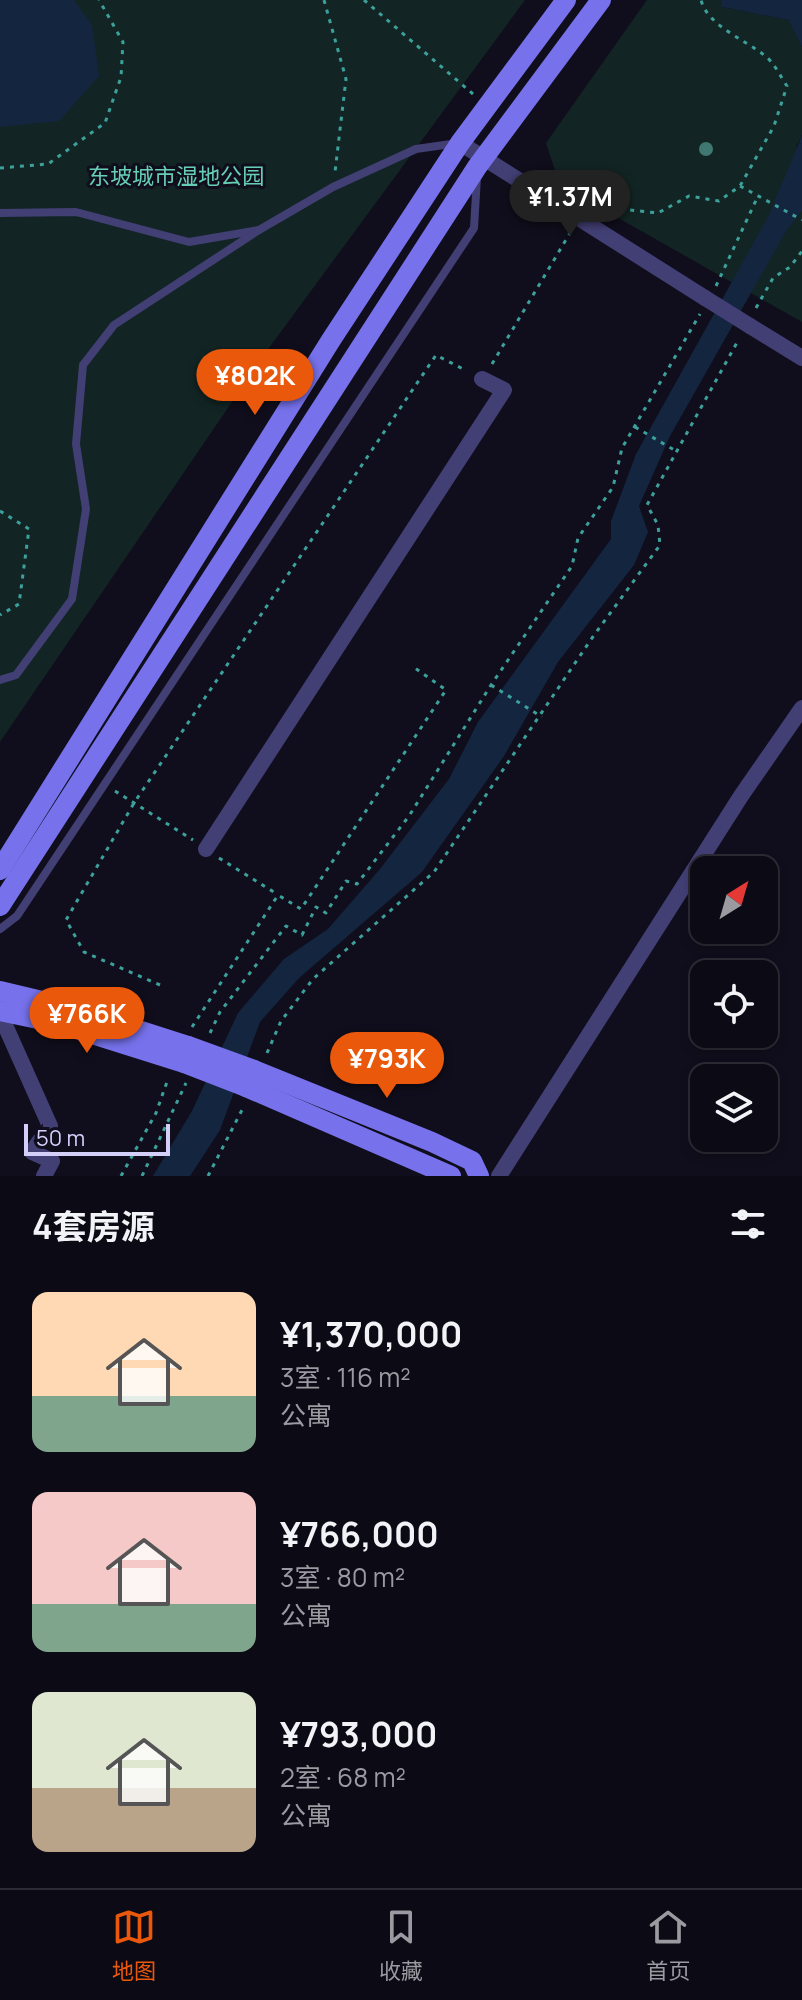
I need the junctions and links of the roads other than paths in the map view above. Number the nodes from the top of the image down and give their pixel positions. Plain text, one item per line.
1 (566, 0) edge
2 (601, 0) edge
3 (460, 143) junction
4 (480, 163) junction
5 (0, 213) edge
6 (259, 230) junction
7 (802, 358) edge
8 (482, 379) road end
9 (0, 680) edge
10 (802, 708) edge
11 (206, 849) dead end
12 (0, 870) edge
13 (0, 906) edge
14 (0, 929) edge
15 (0, 991) edge
16 (0, 1012) edge
17 (187, 1056) junction
18 (252, 1079) junction
19 (44, 1176) edge
20 (451, 1176) edge
21 (479, 1176) edge
22 (499, 1176) edge

1 - 3 main road
2 - 4 main road
3 - 4 street
3 - 6 lane
3 - 12 main road
4 - 7 street, bridge
4 - 13 main road
4 - 14 lane
5 - 6 lane
6 - 9 lane
8 - 11 street
10 - 22 street
15 - 17 main road
16 - 17 main road
16 - 19 street
17 - 18 main road, bridge
18 - 20 main road
18 - 21 main road

